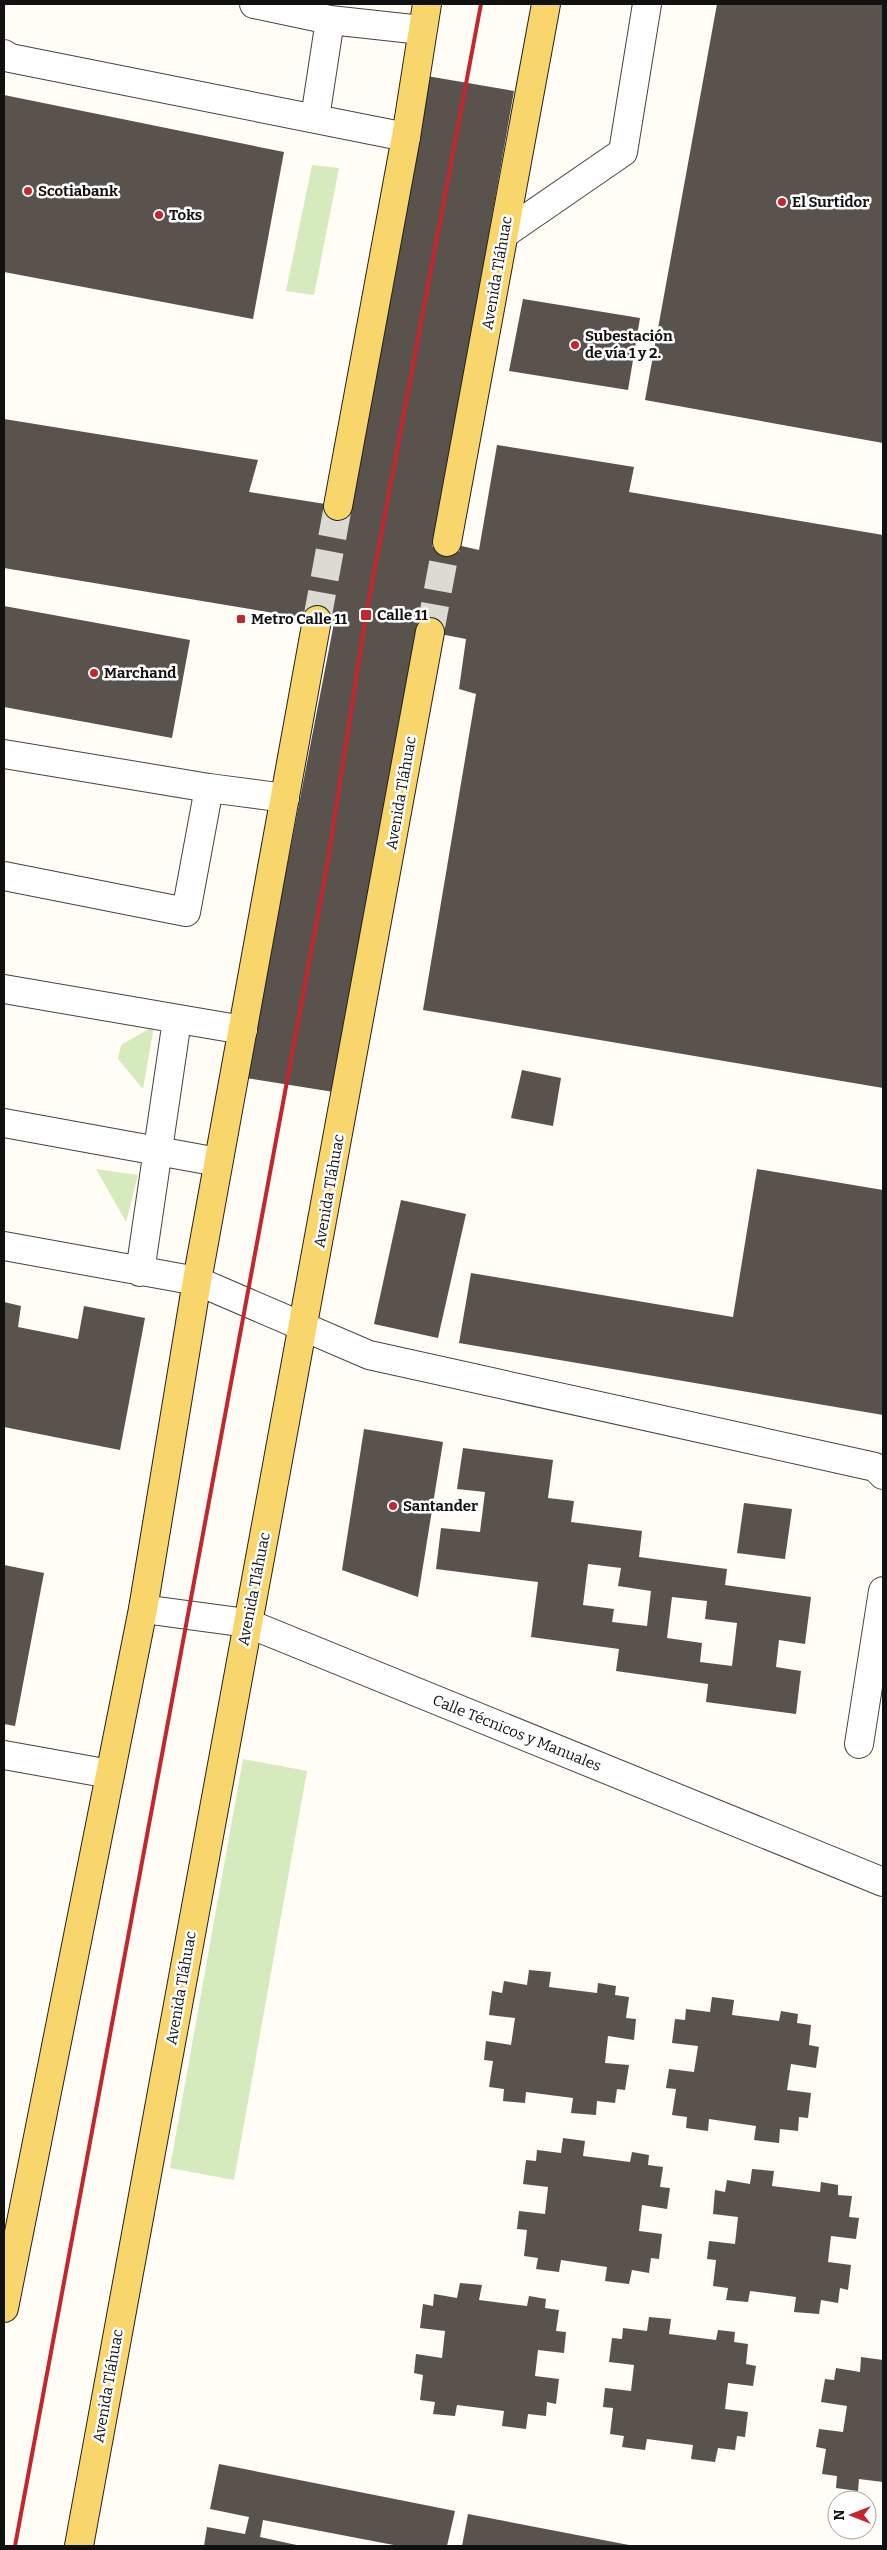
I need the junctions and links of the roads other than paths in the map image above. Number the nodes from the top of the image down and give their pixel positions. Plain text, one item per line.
1 (254, 4) edge
2 (427, 4) edge
3 (546, 4) edge
4 (646, 4) edge
5 (330, 20) junction
6 (422, 30) junction
7 (4, 54) edge
8 (315, 118) junction
9 (406, 137) junction
10 (504, 234) junction
11 (338, 506) tunnel mouth
12 (447, 542) tunnel mouth
13 (318, 620) tunnel mouth
14 (430, 632) tunnel mouth
15 (4, 754) edge
16 (209, 788) junction
17 (285, 798) junction
18 (4, 876) edge
19 (4, 989) edge
20 (177, 1020) junction
21 (243, 1030) junction
22 (4, 1123) edge
23 (158, 1150) junction
24 (218, 1162) junction
25 (4, 1246) edge
26 (140, 1272) junction
27 (197, 1282) junction
28 (304, 1328) junction
29 (883, 1476) edge
30 (883, 1591) edge
31 (143, 1609) junction
32 (247, 1623) junction
33 (880, 1626) edge
34 (859, 1744) dead end
35 (4, 1755) edge
36 (110, 1774) junction
37 (883, 1882) edge
38 (4, 2305) edge
39 (78, 2546) edge

1 - 5 street
2 - 6 main road
3 - 10 main road, Avenida Tláhuac
4 - 10 street
5 - 6 street
5 - 8 street
6 - 9 main road
7 - 8 street
8 - 9 street
9 - 11 main road
10 - 12 main road, Avenida Tláhuac
13 - 17 main road
14 - 28 main road, Avenida Tláhuac
15 - 16 street
16 - 17 street
16 - 18 street
17 - 21 main road
19 - 20 street
20 - 21 street
20 - 23 street
21 - 24 main road
22 - 23 street
23 - 24 street
23 - 26 street
24 - 27 main road
25 - 26 street
26 - 27 street
27 - 28 street
27 - 31 main road
28 - 29 street
28 - 32 main road, Avenida Tláhuac
30 - 33 street
31 - 32 street, Calle Técnicos y Manuales
31 - 36 main road
32 - 37 street, Calle Técnicos y Manuales
32 - 39 main road, Avenida Tláhuac
33 - 34 street
35 - 36 street
36 - 38 main road

